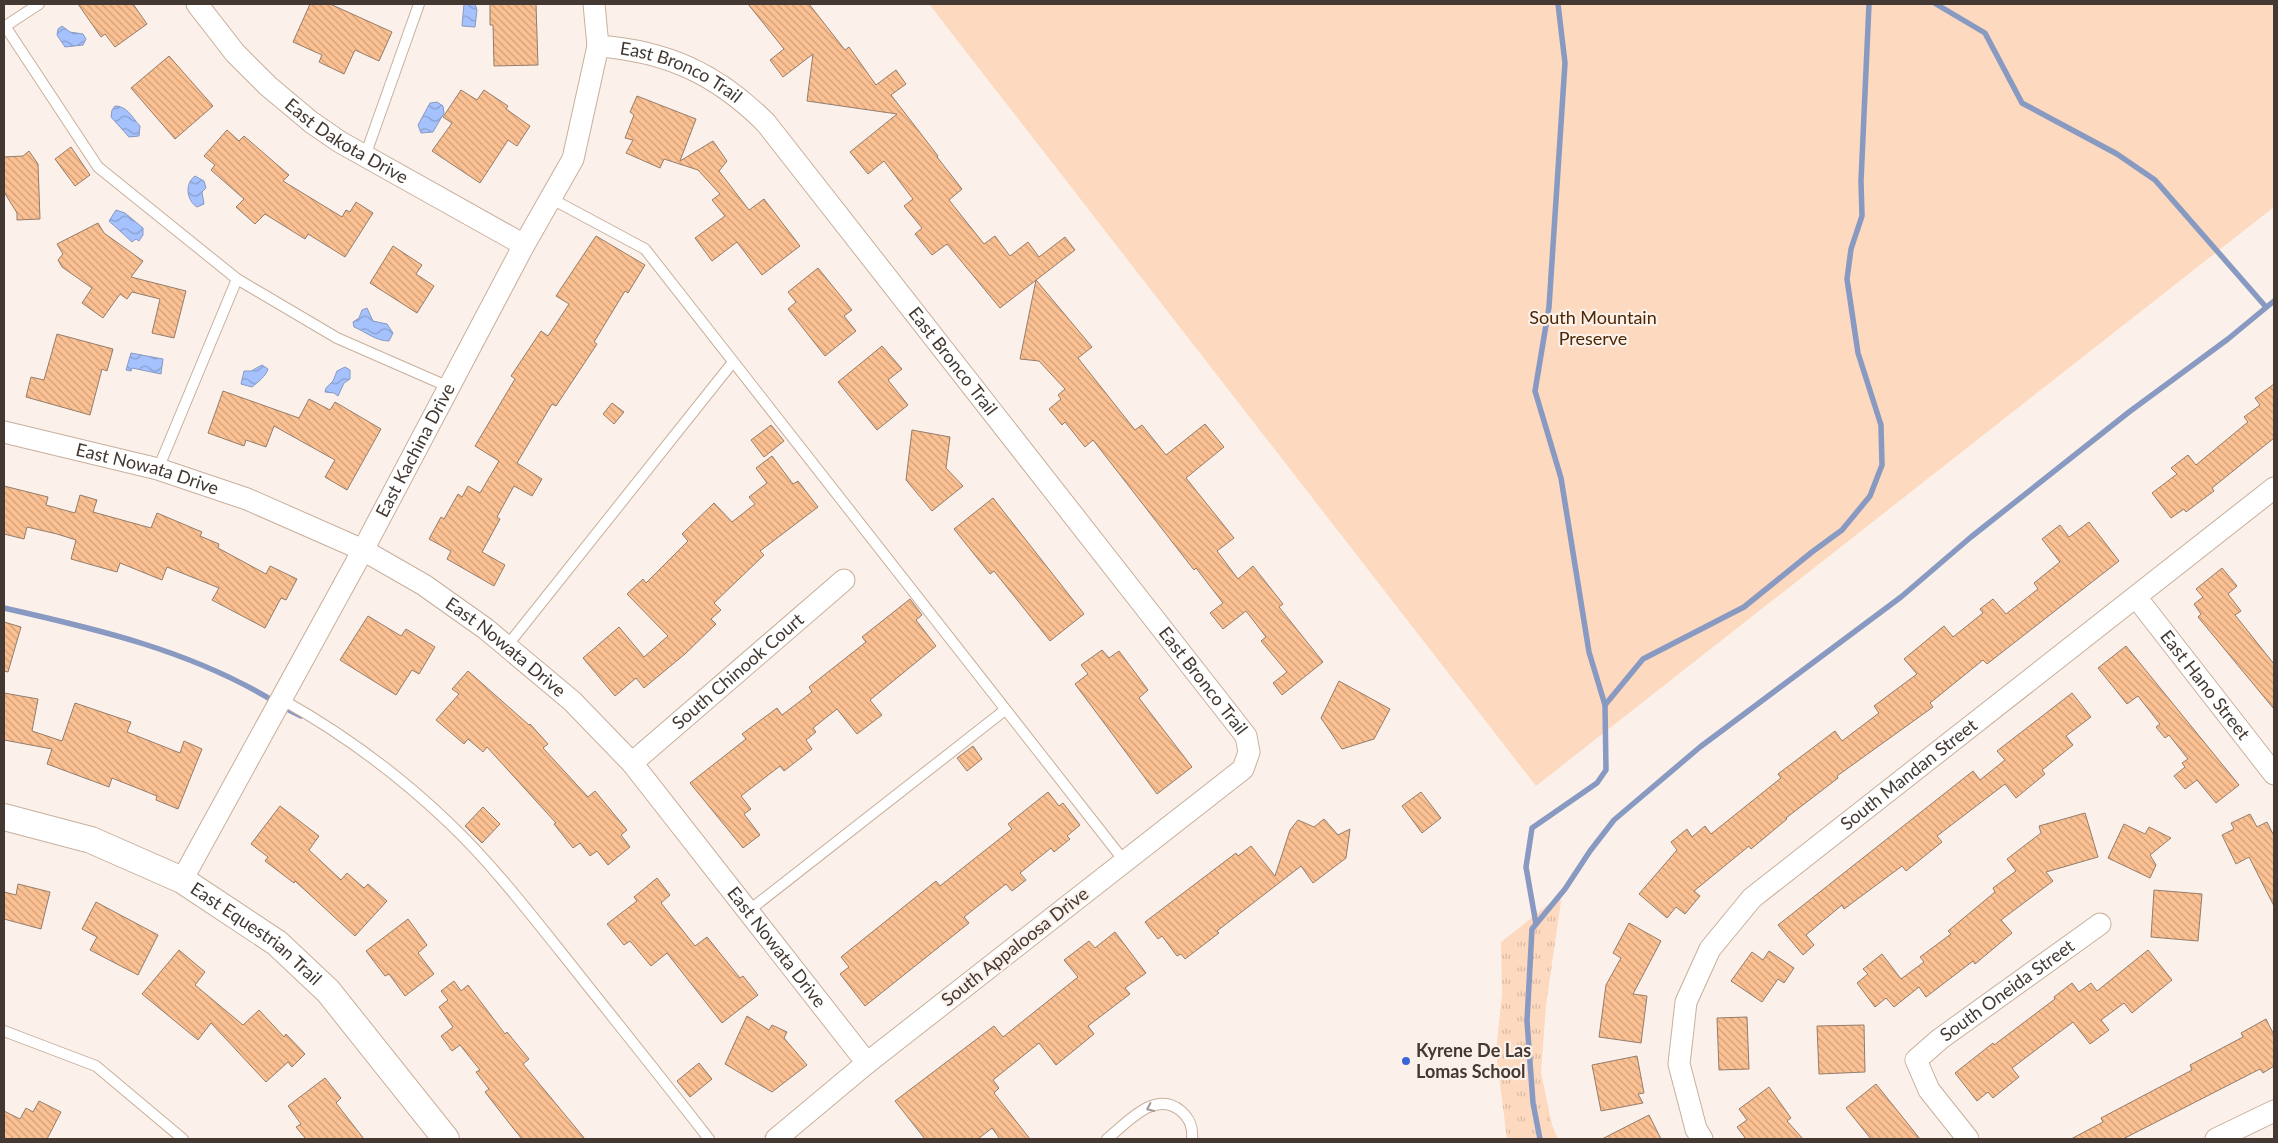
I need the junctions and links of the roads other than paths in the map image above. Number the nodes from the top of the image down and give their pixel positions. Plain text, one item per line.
1 (39, 4) edge
2 (197, 4) edge
3 (419, 4) edge
4 (594, 4) edge
5 (4, 27) edge
6 (598, 46) junction
7 (365, 156) junction
8 (550, 198) junction
9 (524, 244) junction
10 (237, 279) junction
11 (734, 362) junction
12 (449, 388) junction
13 (4, 432) edge
14 (158, 470) junction
15 (2274, 488) edge
16 (363, 550) junction
17 (844, 580) dead end
18 (2136, 597) junction
19 (507, 646) junction
20 (281, 700) junction
21 (1005, 710) junction
22 (1249, 752) joint
23 (632, 763) junction
24 (2274, 774) edge
25 (4, 817) edge
26 (1125, 862) junction
27 (182, 880) junction
28 (747, 912) junction
29 (2100, 924) dead end
30 (4, 1031) edge
31 (867, 1064) junction
32 (2274, 1111) edge
33 (183, 1139) edge
34 (446, 1139) edge
35 (709, 1139) edge
36 (776, 1139) edge
37 (1108, 1139) edge
38 (1192, 1139) edge
39 (1702, 1139) edge
40 (1968, 1139) edge
41 (2216, 1139) edge

1 - 5 lane
2 - 7 street, East Dakota Drive
3 - 7 lane
4 - 6 street, East Kachina Drive
5 - 10 lane
6 - 8 street, East Kachina Drive
6 - 22 street, East Bronco Trail
7 - 9 street, East Dakota Drive
8 - 9 street, East Kachina Drive
8 - 11 lane
9 - 12 street, East Kachina Drive
10 - 12 lane
10 - 14 lane
11 - 19 lane
11 - 21 lane
12 - 16 street, East Kachina Drive
13 - 14 street, East Nowata Drive
14 - 16 street, East Nowata Drive
15 - 18 street, South Mandan Street
16 - 19 street, East Nowata Drive
16 - 20 street, East Kachina Drive
17 - 23 street, South Chinook Court
18 - 24 street, East Hano Street
18 - 39 street, South Mandan Street
19 - 23 street, East Nowata Drive
20 - 27 street, East Kachina Drive
20 - 35 lane
21 - 26 lane
21 - 28 lane
22 - 26 street, South Appaloosa Drive
23 - 28 street, East Nowata Drive
25 - 27 street, East Equestrian Trail
26 - 31 street, South Appaloosa Drive
27 - 34 street, East Equestrian Trail
28 - 31 street, East Nowata Drive
29 - 40 street, South Oneida Street
30 - 33 lane
31 - 36 street, South Appaloosa Drive
32 - 41 street
38 -> 37 lane

